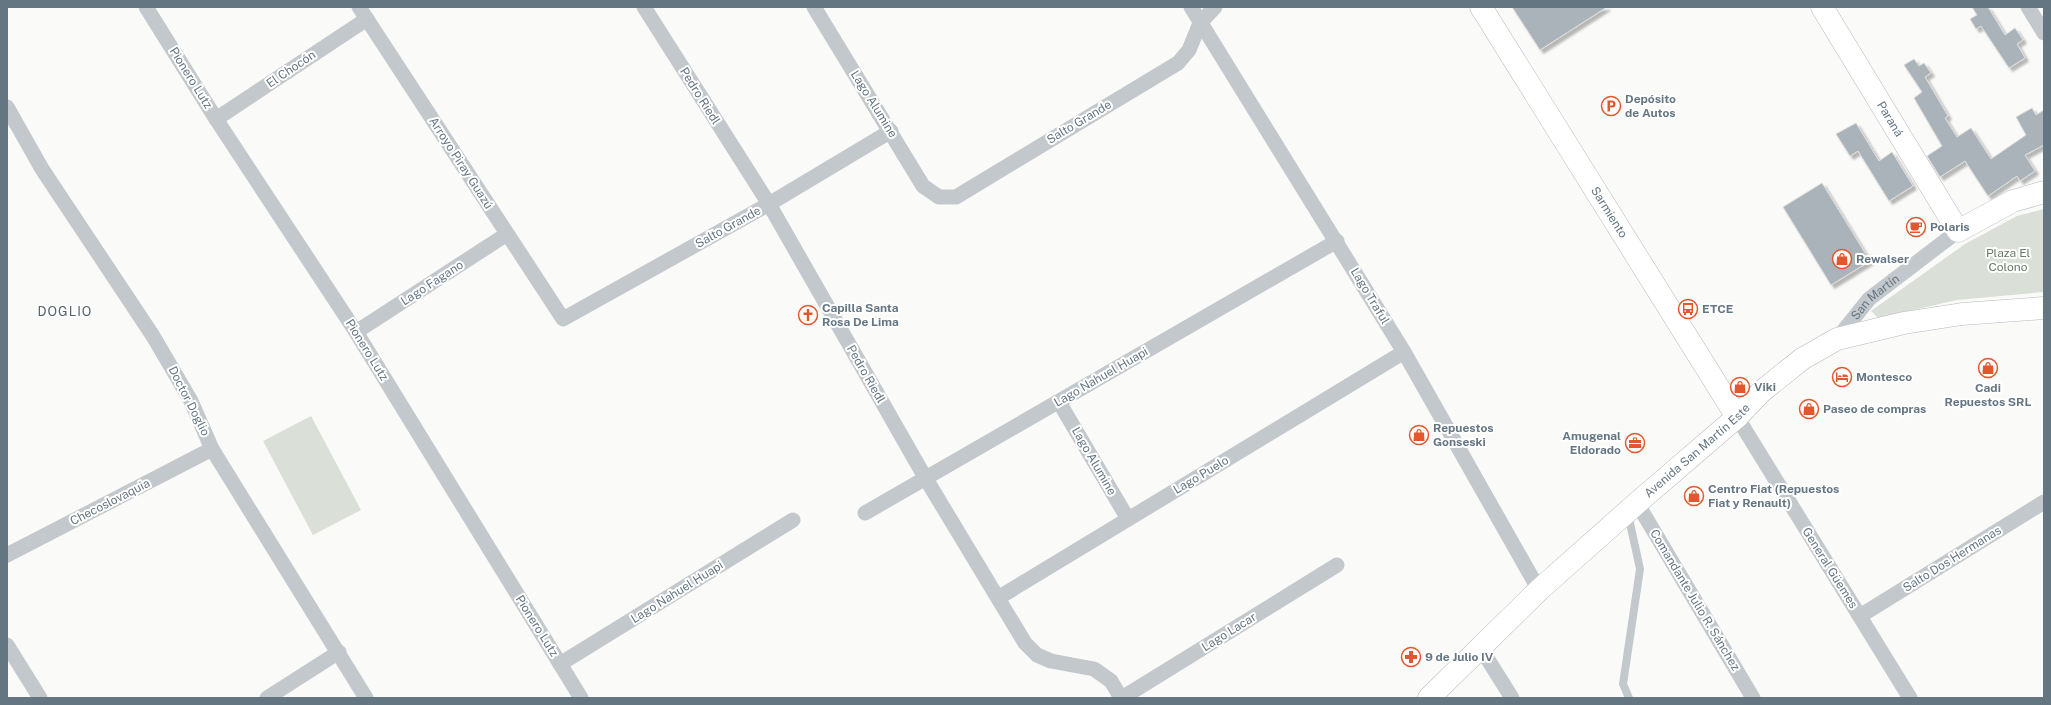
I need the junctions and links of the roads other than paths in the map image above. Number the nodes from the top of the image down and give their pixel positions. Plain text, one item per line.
1 (146, 7) edge
2 (644, 7) edge
3 (814, 7) edge
4 (1191, 7) edge
5 (1215, 7) edge
6 (1481, 7) edge
7 (1822, 7) edge
8 (2028, 7) edge
9 (363, 13) edge
10 (1200, 23) junction
11 (2044, 32) edge
12 (7, 107) edge
13 (216, 119) junction
14 (891, 131) junction
15 (2044, 192) edge
16 (939, 197) joint
17 (769, 204) junction
18 (1958, 231) junction
19 (507, 234) junction
20 (1337, 241) junction
21 (2044, 308) edge
22 (563, 319) joint
23 (356, 332) junction
24 (1837, 339) junction
25 (1404, 352) junction
26 (1059, 402) junction
27 (1737, 417) junction
28 (212, 449) junction
29 (926, 479) junction
30 (2044, 502) edge
31 (1632, 507) junction
32 (865, 513) dead end
33 (794, 520) dead end
34 (1128, 520) junction
35 (7, 555) edge
36 (1336, 566) dead end
37 (1540, 590) junction
38 (998, 598) junction
39 (1860, 616) junction
40 (7, 645) edge
41 (1480, 647) junction
42 (339, 652) junction
43 (560, 664) junction
44 (40, 698) edge
45 (267, 698) edge
46 (366, 698) edge
47 (581, 698) edge
48 (1122, 698) edge
49 (1429, 698) edge
50 (1512, 698) edge
51 (1629, 698) edge
52 (1753, 698) edge
53 (1910, 698) edge

1 - 13 street, Pionero Lutz
2 - 17 street, Pedro Riedl
3 - 14 street, Lago Alumine
4 - 10 street, Lago Traful
5 - 10 street
6 - 27 main road, Sarmiento
7 - 18 main road, Paraná
8 - 11 street
9 - 13 street, El Chocón
9 - 19 street, Arroyo Piray Guazú
10 - 16 street, Salto Grande
10 - 20 street, Lago Traful
12 - 28 street, Doctor Doglio
13 - 23 street, Pionero Lutz
14 - 16 street, Lago Alumine
14 - 17 street, Salto Grande
15 - 18 main road, San Martín
17 - 22 street, Salto Grande
17 - 29 street, Pedro Riedl
18 - 24 street, San Martín
19 - 22 street, Arroyo Piray Guazú
19 - 23 street, Lago Fagano
20 - 25 street, Lago Traful
20 - 26 street, Lago Nahuel Huapi
21 - 24 main road, Avenida San Martín Este
23 - 43 street, Pionero Lutz
24 - 27 main road, Avenida San Martín Este
25 - 34 street, Lago Puelo
25 - 37 street, Lago Traful
26 - 29 street, Lago Nahuel Huapi
26 - 34 street, Lago Alumine
27 - 31 main road, Avenida San Martín Este
27 - 39 street, General Güemes
28 - 35 street, Checoslovaquia
28 - 42 street, Doctor Doglio
29 - 32 street, Lago Nahuel Huapi
29 - 38 street, Pedro Riedl
30 - 39 street, Salto Dos Hermanas
31 - 37 main road, Avenida San Martín Este
31 - 51 lane
31 - 52 street, Comandante Julio R. Sánchez
33 - 43 street, Lago Nahuel Huapi
34 - 38 street, Lago Puelo
36 - 48 street, Lago Lacar
37 - 41 main road, Avenida San Martín Este
38 - 48 street, Pedro Riedl
39 - 53 street, General Güemes
40 - 44 street
41 - 49 main road, Avenida San Martín Este
41 - 50 street
42 - 45 street
42 - 46 street, Doctor Doglio
43 - 47 street, Pionero Lutz

